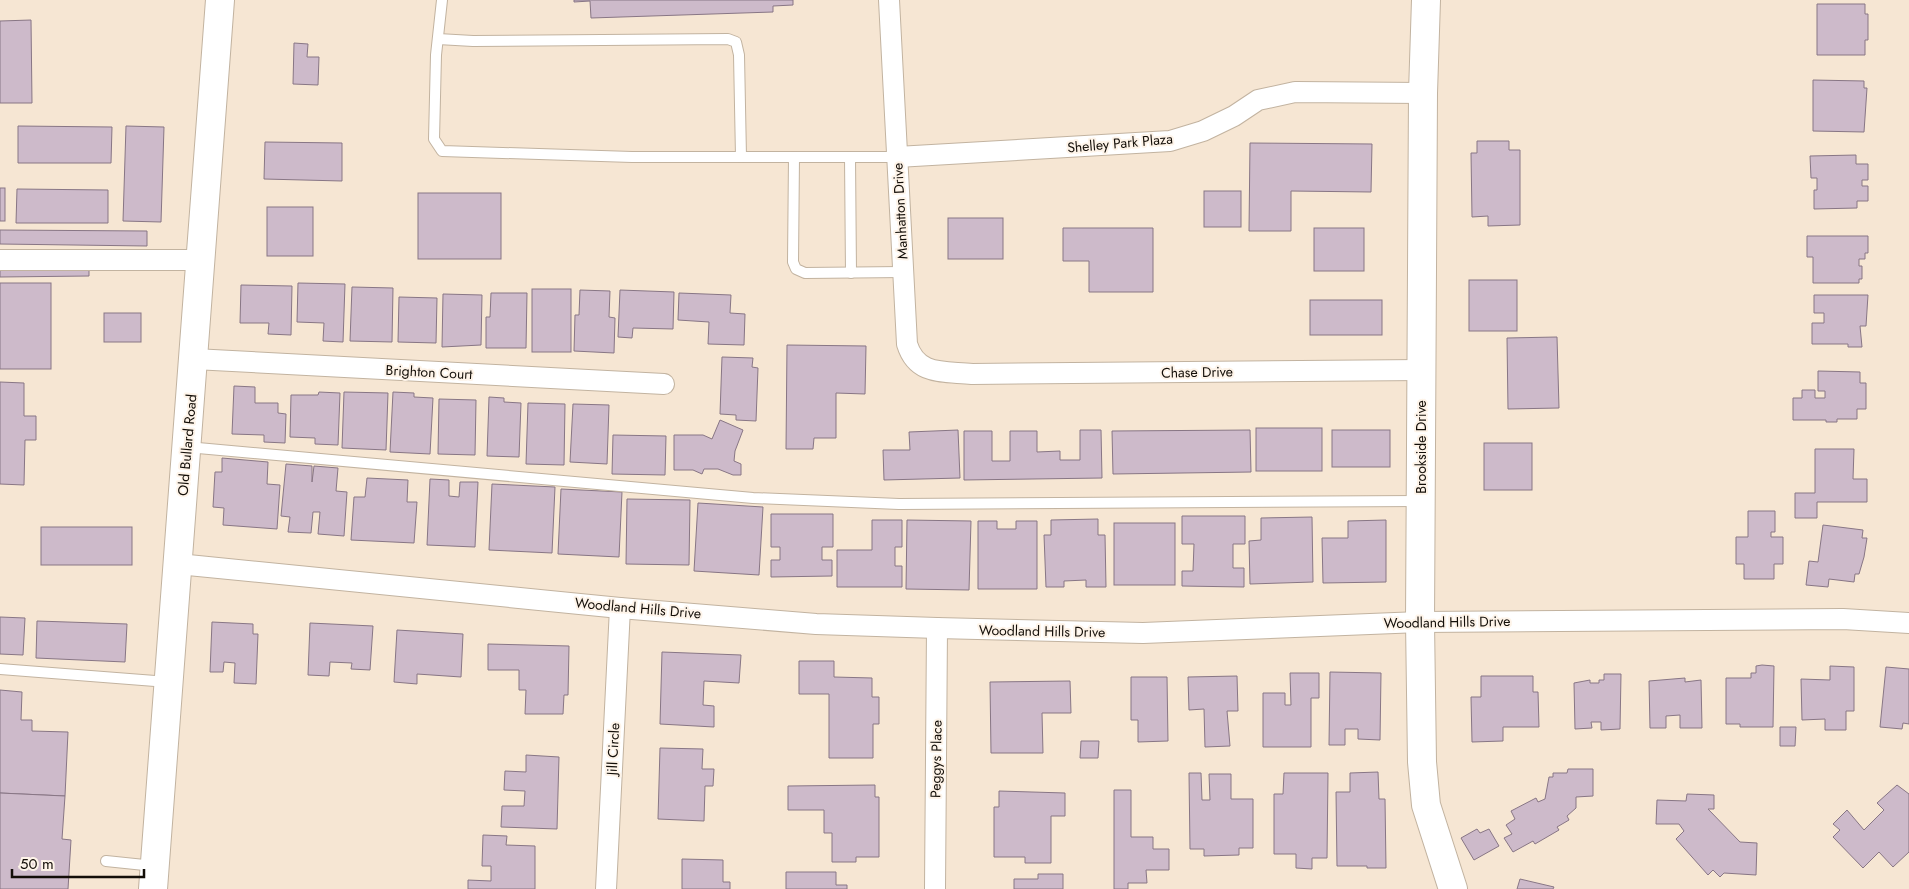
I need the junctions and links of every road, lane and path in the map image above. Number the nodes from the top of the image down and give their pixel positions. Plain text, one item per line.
1 (220, 0) edge
2 (442, 0) edge
3 (888, 0) edge
4 (1426, 0) edge
5 (438, 39) junction
6 (1424, 93) junction
7 (741, 157) junction
8 (794, 157) junction
9 (850, 157) junction
10 (897, 157) junction
11 (0, 260) edge
12 (201, 260) junction
13 (851, 272) junction
14 (903, 272) junction
15 (194, 359) junction
16 (1422, 370) junction
17 (972, 374) joint
18 (664, 384) dead end
19 (187, 447) junction
20 (1421, 501) junction
21 (178, 564) junction
22 (620, 608) junction
23 (1420, 622) junction
24 (1909, 623) edge
25 (937, 628) junction
26 (0, 670) edge
27 (169, 682) junction
28 (106, 862) dead end
29 (154, 878) edge
30 (606, 889) edge
31 (934, 889) edge
32 (1453, 889) edge

1 - 12 street, Old Bullard Road
2 - 5 lane
3 - 10 street, Manhatton Drive
4 - 6 street, Brookside Drive
5 - 7 lane
5 - 7 lane
6 - 10 street, Shelley Park Plaza
6 - 16 street, Brookside Drive
7 - 8 lane
8 - 9 lane
8 - 13 lane
9 - 10 lane
9 - 13 lane
10 - 14 street, Manhatton Drive
11 - 12 street
12 - 15 street, Old Bullard Road
13 - 14 lane
14 - 17 street, Manhatton Drive
15 - 18 street, Brighton Court
15 - 19 street, Old Bullard Road
16 - 17 street, Chase Drive
16 - 20 street, Brookside Drive
19 - 20 lane
19 - 21 street, Old Bullard Road
20 - 23 street, Brookside Drive
21 - 22 street, Woodland Hills Drive
21 - 27 street, Old Bullard Road
22 - 25 street, Woodland Hills Drive
22 - 30 street, Jill Circle
23 - 24 street, Woodland Hills Drive
23 - 25 street, Woodland Hills Drive
23 - 32 street, Brookside Drive
25 - 31 street, Peggys Place
26 - 27 lane
27 - 29 street, Old Bullard Road
28 - 29 lane

